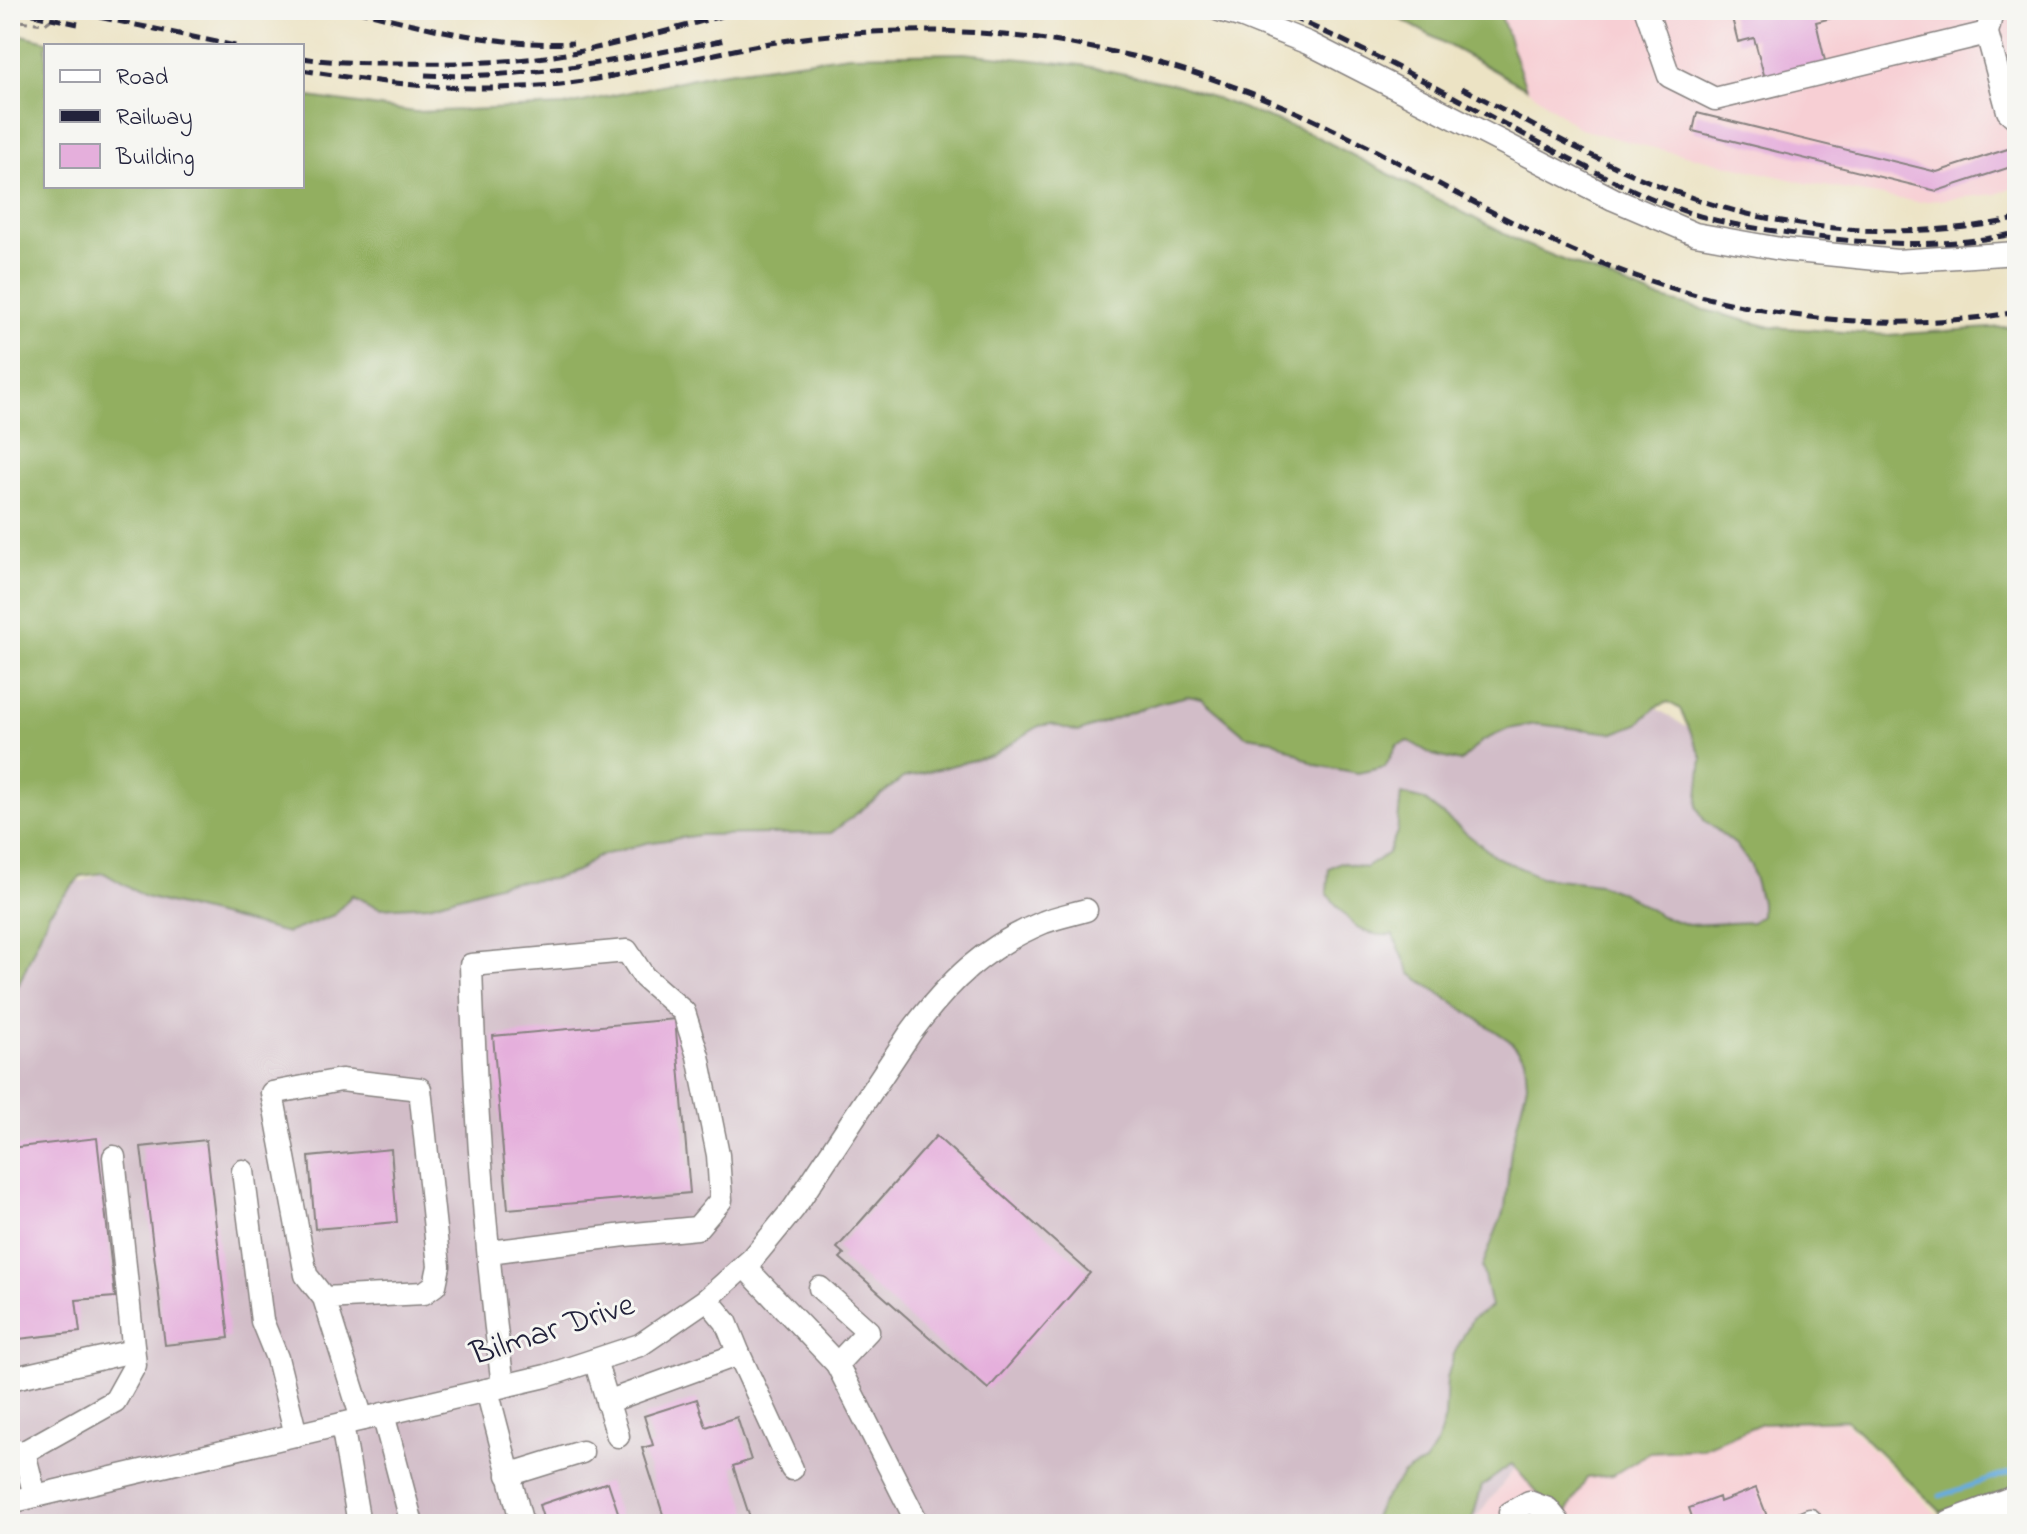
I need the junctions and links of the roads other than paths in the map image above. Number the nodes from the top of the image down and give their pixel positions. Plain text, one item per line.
1 (1219, 10) edge
2 (1646, 10) edge
3 (1996, 10) edge
4 (1987, 33) junction
5 (2017, 119) edge
6 (2017, 253) edge
7 (1086, 910) dead end
8 (114, 1157) dead end
9 (243, 1171) dead end
10 (489, 1252) junction
11 (744, 1266) junction
12 (820, 1288) dead end
13 (324, 1298) junction
14 (707, 1299) junction
15 (133, 1351) junction
16 (739, 1354) junction
17 (595, 1360) junction
18 (837, 1364) junction
19 (10, 1379) edge
20 (495, 1388) junction
21 (607, 1402) junction
22 (362, 1419) junction
23 (296, 1435) junction
24 (618, 1436) dead end
25 (17, 1451) edge
26 (582, 1452) dead end
27 (792, 1469) dead end
28 (508, 1475) junction
29 (35, 1496) junction
30 (2017, 1499) edge
31 (10, 1502) edge
32 (1510, 1513) dead end
33 (359, 1524) edge
34 (412, 1524) edge
35 (522, 1524) edge
36 (918, 1524) edge
37 (1560, 1524) edge
38 (1801, 1524) edge
39 (1811, 1524) edge
40 (1951, 1524) edge

1 - 6 street
2 - 4 street
3 - 4 street
4 - 5 street
7 - 11 street, Bilmar Drive
8 - 15 street
9 - 23 street
10 - 10 street
10 - 20 street
11 - 14 street, Bilmar Drive
11 - 18 street
12 - 18 street
13 - 13 street
13 - 22 street
14 - 16 street
14 - 17 street, Bilmar Drive
15 - 19 street
15 - 25 street
16 - 21 street
16 - 27 street
17 - 20 street, Bilmar Drive
17 - 21 street
18 - 36 street
20 - 22 street, Bilmar Drive
20 - 28 street
21 - 24 street
22 - 23 street, Bilmar Drive
22 - 33 street
22 - 34 street
23 - 29 street, Bilmar Drive
25 - 29 street
26 - 28 street
28 - 35 street
29 - 31 street, Bilmar Drive
30 - 40 main road
32 - 37 street
38 - 39 street

